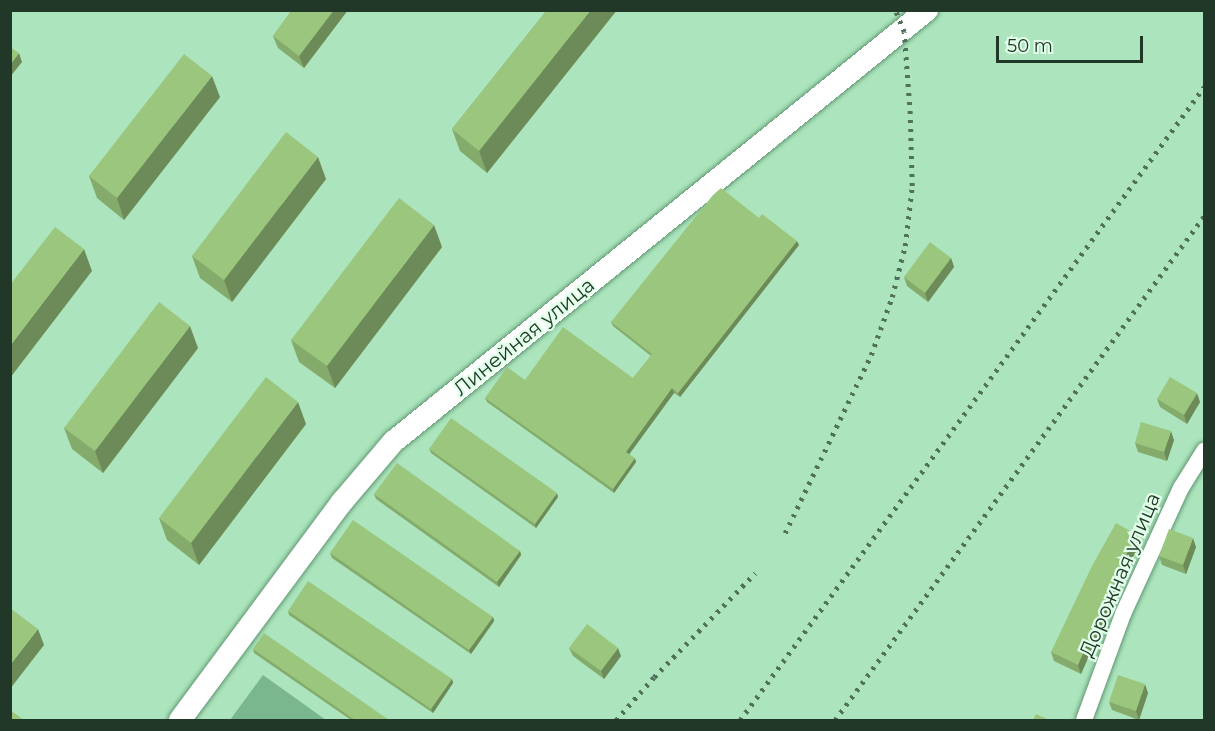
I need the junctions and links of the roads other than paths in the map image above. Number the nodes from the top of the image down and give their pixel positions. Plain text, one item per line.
1 (927, 10) edge
2 (1204, 451) edge
3 (180, 720) edge
4 (1084, 720) edge

1 - 3 main road, Линейная улица
2 - 4 street, Дорожная улица

